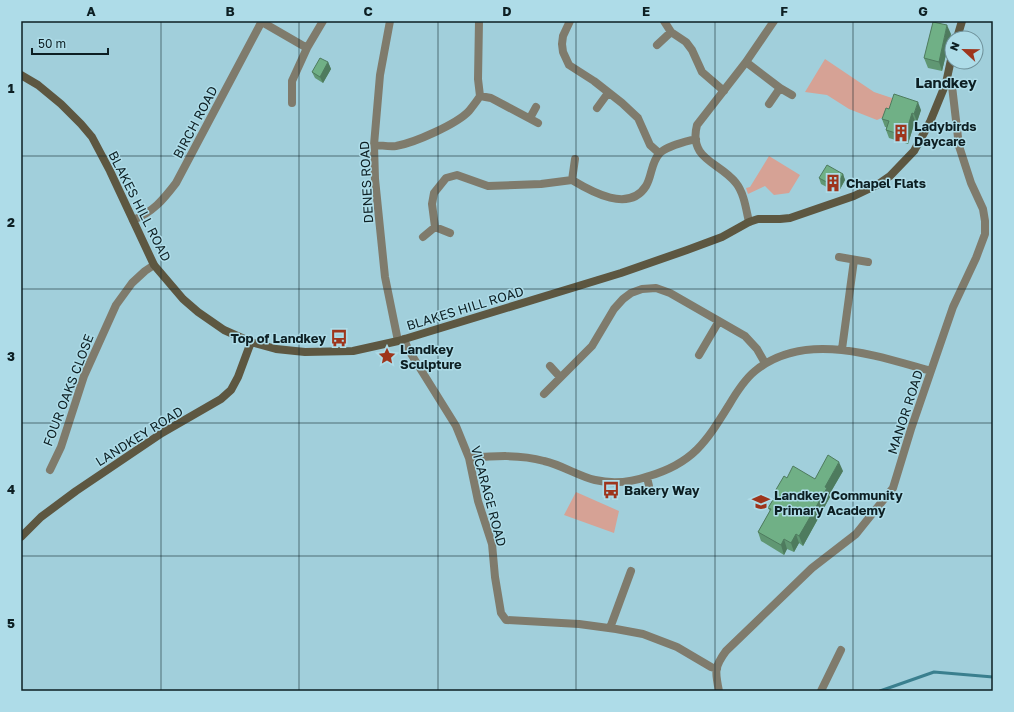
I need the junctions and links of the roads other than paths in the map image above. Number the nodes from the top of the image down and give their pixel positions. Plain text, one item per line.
1 (262, 21) edge
2 (323, 21) edge
3 (390, 21) edge
4 (479, 21) edge
5 (570, 21) edge
6 (664, 21) edge
7 (774, 21) edge
8 (671, 32) junction
9 (657, 45) dead end
10 (307, 48) junction
11 (746, 62) junction
12 (949, 70) edge
13 (21, 75) edge
14 (946, 83) junction
15 (780, 88) junction
16 (724, 91) junction
17 (608, 93) junction
18 (792, 95) dead end
19 (480, 96) junction
20 (292, 103) dead end
21 (769, 104) dead end
22 (536, 107) dead end
23 (597, 108) dead end
24 (530, 118) junction
25 (538, 122) dead end
26 (696, 139) junction
27 (374, 145) junction
28 (659, 153) junction
29 (575, 159) dead end
30 (572, 180) junction
31 (133, 220) junction
32 (750, 222) junction
33 (436, 227) junction
34 (450, 233) dead end
35 (423, 237) dead end
36 (839, 257) dead end
37 (854, 260) junction
38 (868, 262) dead end
39 (154, 264) junction
40 (719, 321) junction
41 (401, 340) junction
42 (250, 342) junction
43 (842, 350) junction
44 (699, 355) dead end
45 (765, 363) junction
46 (550, 366) dead end
47 (931, 371) junction
48 (560, 378) junction
49 (544, 394) dead end
50 (469, 458) junction
51 (50, 470) dead end
52 (647, 477) junction
53 (649, 486) dead end
54 (21, 537) edge
55 (631, 571) dead end
56 (610, 628) junction
57 (841, 650) dead end
58 (717, 669) junction
59 (719, 691) edge
60 (821, 691) edge

1 - 10 street
1 - 31 street, BIRCH ROAD
2 - 10 street
3 - 27 street, DENES ROAD
4 - 19 street
5 - 17 street
6 - 8 street
7 - 11 street
8 - 9 street
8 - 16 street
10 - 20 street
11 - 15 street
11 - 16 street
12 - 14 street, BLAKES HILL ROAD
13 - 31 street, BLAKES HILL ROAD
14 - 32 street, BLAKES HILL ROAD
14 - 47 street, MANOR ROAD
15 - 18 street
15 - 21 street
16 - 26 street
17 - 23 street
17 - 28 street
19 - 24 street
19 - 27 street
22 - 24 street
24 - 25 street
26 - 28 street
26 - 32 street
27 - 41 street, DENES ROAD
28 - 30 street
29 - 30 street
30 - 33 street
31 - 39 street, BLAKES HILL ROAD
32 - 41 street, BLAKES HILL ROAD
33 - 34 street
33 - 35 street
36 - 37 street
37 - 38 street
37 - 43 street
39 - 42 street, BLAKES HILL ROAD
39 - 51 street, FOUR OAKS CLOSE
40 - 44 street
40 - 45 street
40 - 48 street
41 - 42 street, BLAKES HILL ROAD
41 - 50 street, VICARAGE ROAD
42 - 54 street, LANDKEY ROAD
43 - 45 street
43 - 47 street
45 - 52 street
46 - 48 street
47 - 58 street, MANOR ROAD
48 - 49 street
50 - 52 street
50 - 56 street, VICARAGE ROAD
52 - 53 street
55 - 56 street
56 - 58 street, VICARAGE ROAD
57 - 60 street
58 - 59 street

